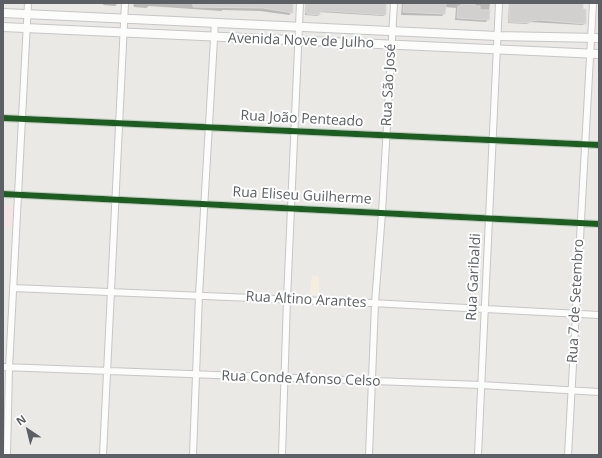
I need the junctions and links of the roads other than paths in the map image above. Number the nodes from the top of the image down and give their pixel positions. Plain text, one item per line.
1 (28, 3) edge
2 (125, 3) edge
3 (300, 3) edge
4 (394, 3) edge
5 (499, 3) edge
6 (593, 3) edge
7 (3, 13) edge
8 (27, 14) junction
9 (124, 18) junction
10 (215, 22) junction
11 (3, 27) edge
12 (299, 27) junction
13 (26, 28) junction
14 (392, 30) junction
15 (124, 33) junction
16 (497, 36) junction
17 (214, 37) junction
18 (595, 38) edge
19 (298, 41) junction
20 (391, 44) junction
21 (496, 50) junction
22 (590, 54) junction
23 (599, 54) edge
24 (3, 118) edge
25 (21, 119) junction
26 (118, 124) junction
27 (208, 127) junction
28 (295, 132) junction
29 (387, 135) junction
30 (493, 141) junction
31 (584, 145) junction
32 (599, 145) edge
33 (3, 194) edge
34 (17, 195) junction
35 (114, 199) junction
36 (204, 204) junction
37 (291, 208) junction
38 (382, 213) junction
39 (490, 218) junction
40 (580, 223) junction
41 (599, 224) edge
42 (13, 288) junction
43 (110, 291) junction
44 (199, 295) junction
45 (287, 299) junction
46 (375, 303) junction
47 (485, 308) junction
48 (575, 314) junction
49 (599, 315) edge
50 (6, 367) edge
51 (107, 371) junction
52 (196, 375) junction
53 (284, 378) junction
54 (372, 382) junction
55 (481, 385) junction
56 (571, 391) junction
57 (599, 392) edge
58 (7, 455) edge
59 (103, 455) edge
60 (192, 455) edge
61 (282, 455) edge
62 (369, 455) edge
63 (478, 455) edge
64 (568, 455) edge

1 - 8 street
2 - 9 street
3 - 12 street
4 - 14 street, Rua São José
5 - 16 street, Rua Garibaldi
6 - 18 street, Rua 7 de Setembro
7 - 8 main road, Avenida Nove de Julho
8 - 9 main road, Avenida Nove de Julho
8 - 13 street
9 - 10 main road, Avenida Nove de Julho
9 - 15 street
10 - 12 main road, Avenida Nove de Julho
10 - 17 street
11 - 13 main road, Avenida Nove de Julho
12 - 14 main road, Avenida Nove de Julho
12 - 19 street
13 - 15 main road, Avenida Nove de Julho
13 - 25 street
14 - 16 main road, Avenida Nove de Julho
14 - 20 street, Rua São José
15 - 17 main road, Avenida Nove de Julho
15 - 26 street
16 - 18 main road, Avenida Nove de Julho
16 - 21 street, Rua Garibaldi
17 - 19 main road, Avenida Nove de Julho
17 - 27 street
18 - 22 street, Rua 7 de Setembro
19 - 20 main road, Avenida Nove de Julho
19 - 28 street
20 - 21 main road, Avenida Nove de Julho
20 - 29 street, Rua São José
21 - 22 main road, Avenida Nove de Julho
21 - 30 street, Rua Garibaldi
22 - 23 main road, Avenida Nove de Julho
22 - 31 street, Rua 7 de Setembro
24 - 25 street, Rua João Penteado
25 - 26 street, Rua João Penteado
25 - 34 street
26 - 27 street, Rua João Penteado
26 - 35 street
27 - 28 street, Rua João Penteado
27 - 36 street
28 - 29 street, Rua João Penteado
28 - 37 street
29 - 30 street, Rua João Penteado
29 - 38 street, Rua São José
30 - 31 street, Rua João Penteado
30 - 39 street, Rua Garibaldi
31 - 32 street, Rua João Penteado
31 - 40 street, Rua 7 de Setembro
33 - 34 street, Rua Eliseu Guilherme
34 - 35 street, Rua Eliseu Guilherme
34 - 42 street
35 - 36 street, Rua Eliseu Guilherme
35 - 43 street
36 - 37 street, Rua Eliseu Guilherme
36 - 44 street
37 - 38 street, Rua Eliseu Guilherme
37 - 45 street
38 - 39 street, Rua Eliseu Guilherme
38 - 46 street, Rua São José
39 - 40 street, Rua Eliseu Guilherme
39 - 47 street, Rua Garibaldi
40 - 41 street, Rua Eliseu Guilherme
40 - 48 street, Rua 7 de Setembro
42 - 43 street, Rua Altino Arantes
42 - 50 street
43 - 44 street, Rua Altino Arantes
43 - 51 street
44 - 45 street, Rua Altino Arantes
44 - 52 street
45 - 46 street, Rua Altino Arantes
45 - 53 street
46 - 47 street, Rua Altino Arantes
46 - 54 street, Rua São José
47 - 48 street, Rua Altino Arantes
47 - 55 street, Rua Garibaldi
48 - 49 street, Rua Altino Arantes
48 - 56 street, Rua 7 de Setembro
50 - 51 street, Rua Conde Afonso Celso
50 - 58 street
51 - 52 street, Rua Conde Afonso Celso
51 - 59 street
52 - 53 street, Rua Conde Afonso Celso
52 - 60 street
53 - 54 street, Rua Conde Afonso Celso
53 - 61 street
54 - 55 street, Rua Conde Afonso Celso
54 - 62 street, Rua São José
55 - 56 street, Rua Conde Afonso Celso
55 - 63 street, Rua Garibaldi
56 - 57 street, Rua Conde Afonso Celso
56 - 64 street, Rua 7 de Setembro

